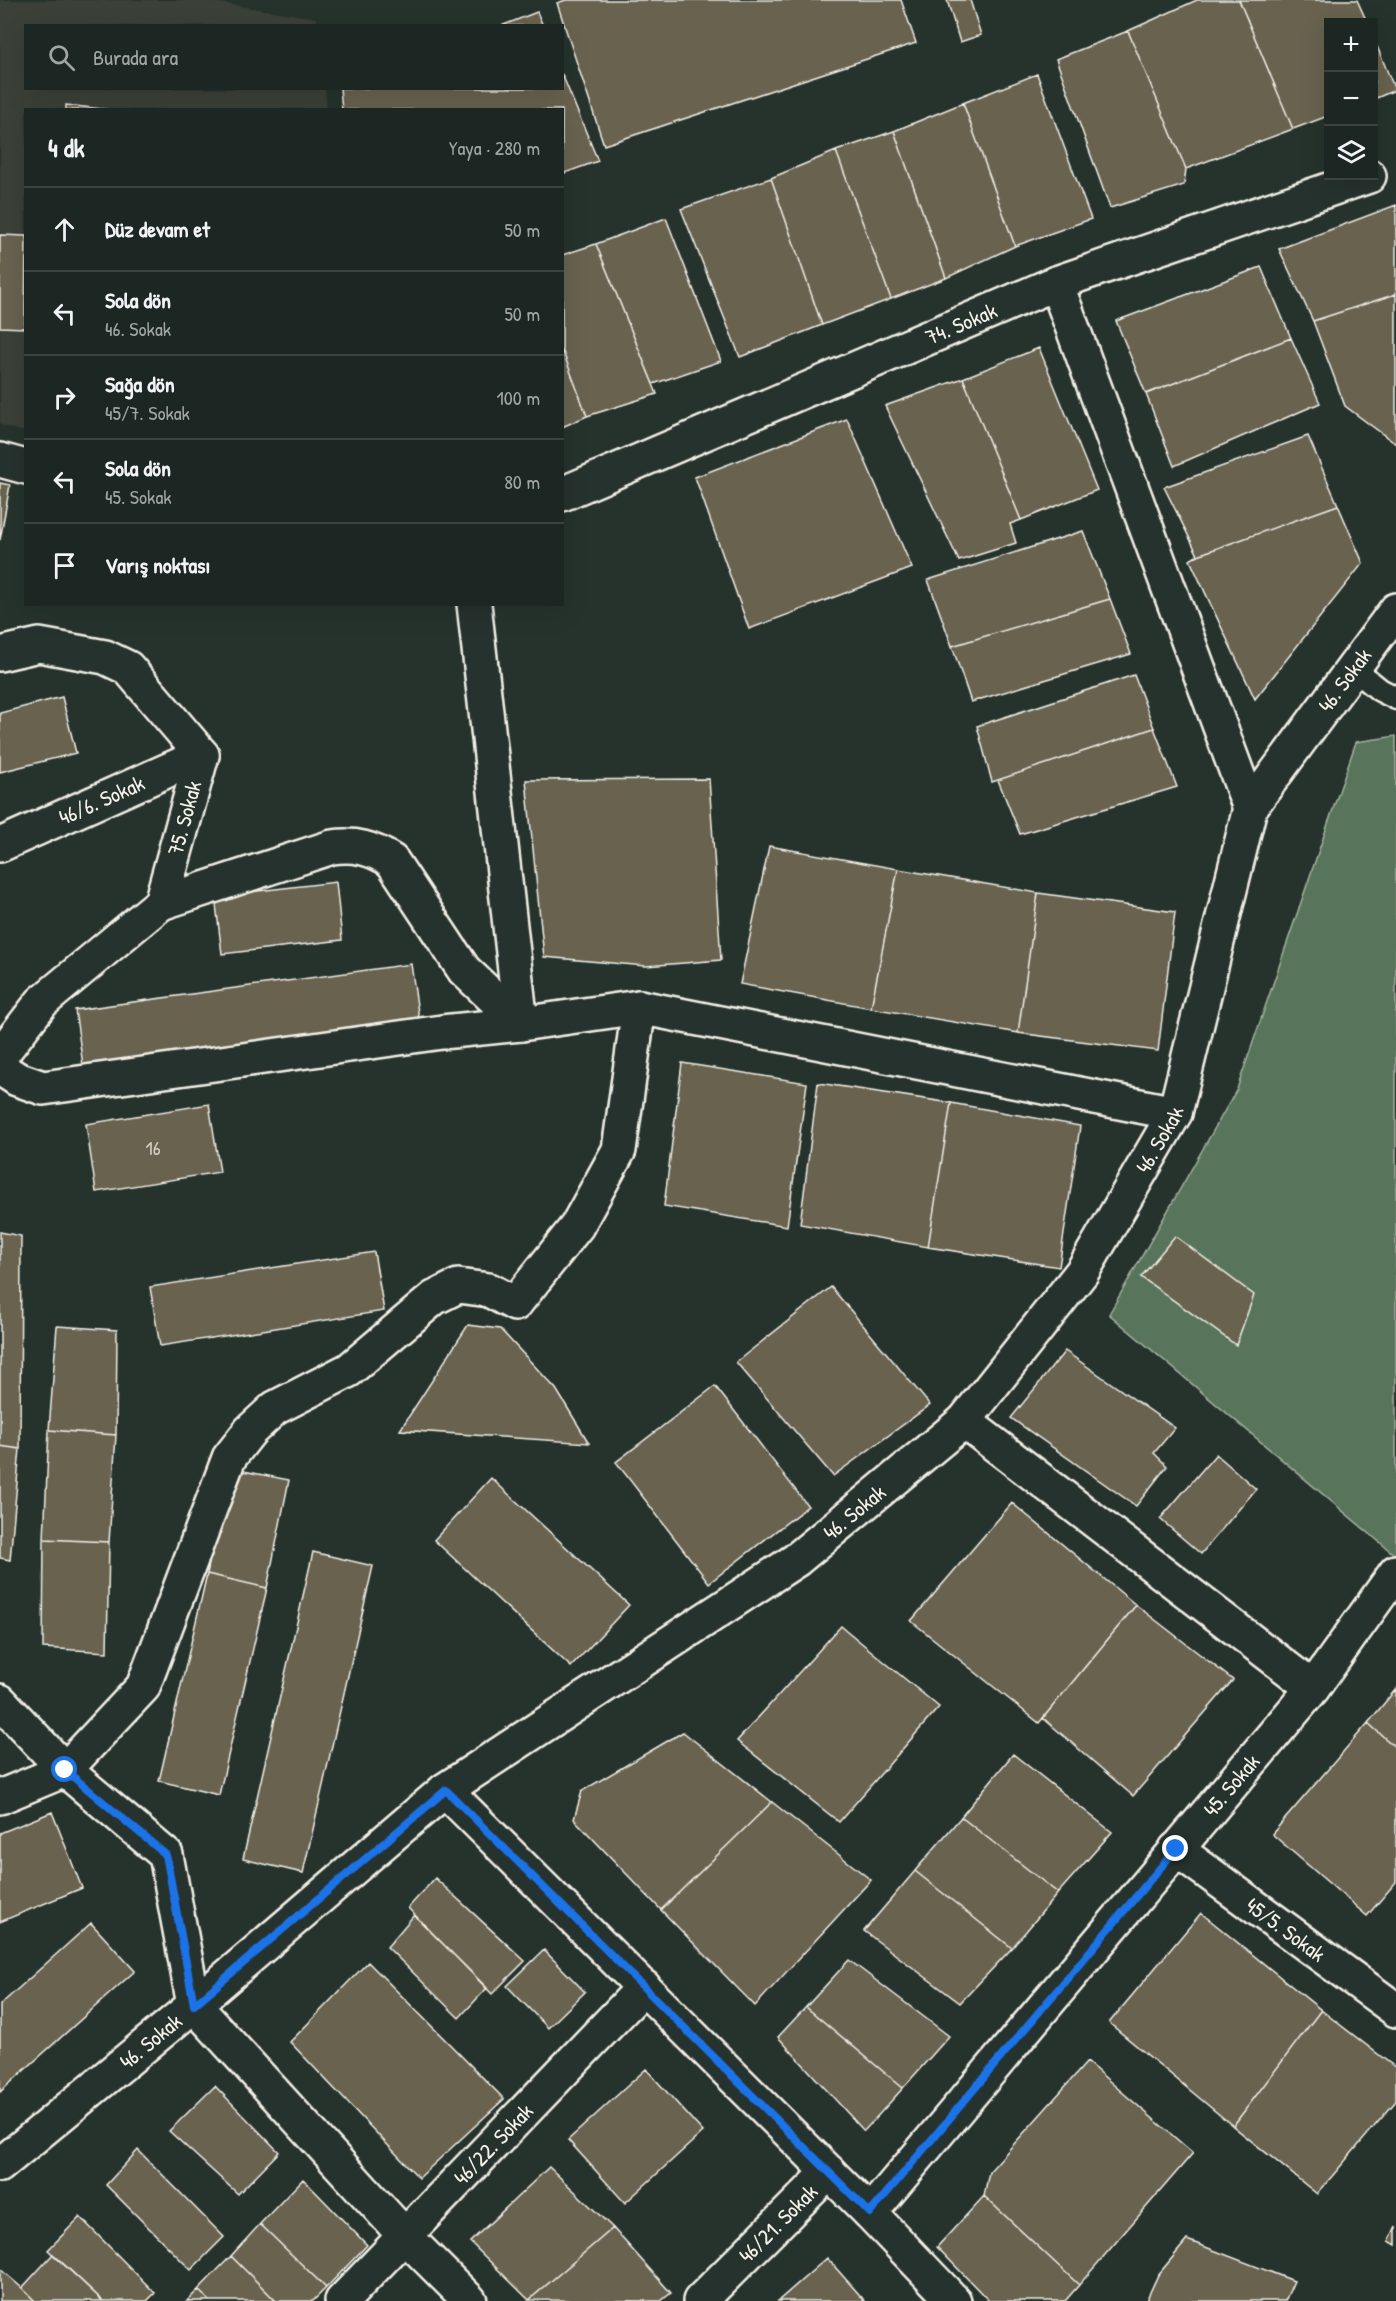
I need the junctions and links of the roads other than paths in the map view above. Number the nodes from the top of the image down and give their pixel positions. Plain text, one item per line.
1 (1396, 166) edge
2 (1378, 173) edge
3 (1357, 180) edge
4 (1056, 283) junction
5 (0, 460) edge
6 (24, 466) edge
7 (564, 493) edge
8 (474, 606) edge
9 (1396, 610) edge
10 (0, 654) edge
11 (1353, 668) junction
12 (1396, 698) edge
13 (201, 755) junction
14 (1250, 808) junction
15 (0, 845) edge
16 (161, 903) junction
17 (639, 1007) junction
18 (521, 1024) junction
19 (0, 1056) edge
20 (0, 1068) edge
21 (1175, 1113) junction
22 (964, 1421) junction
23 (1396, 1572) edge
24 (1313, 1688) junction
25 (0, 1701) edge
26 (65, 1770) junction
27 (446, 1790) junction
28 (0, 1797) edge
29 (1176, 1849) junction
30 (644, 1987) junction
31 (194, 2005) junction
32 (1396, 2010) edge
33 (0, 2165) edge
34 (829, 2172) junction
35 (870, 2213) junction
36 (405, 2236) junction
37 (342, 2301) edge
38 (470, 2301) edge
39 (700, 2301) edge
40 (954, 2301) edge

1 - 2 street
3 - 4 street, 74. Sokak
4 - 7 street, 74. Sokak
4 - 14 street
5 - 6 street
8 - 18 street
9 - 11 street, 46. Sokak
10 - 13 street, 75. Sokak
11 - 12 lane
11 - 14 street, 46. Sokak
13 - 15 street, 46/6. Sokak
13 - 16 street, 75. Sokak
14 - 21 street, 46. Sokak
16 - 18 street
16 - 19 street
17 - 18 street
17 - 21 street
17 - 26 street
18 - 20 street
21 - 22 street, 46. Sokak
22 - 24 street
22 - 27 street, 46. Sokak
23 - 24 street, 45. Sokak
24 - 29 street, 45. Sokak
25 - 26 street
26 - 28 street
26 - 31 street
27 - 30 street
27 - 31 street, 46. Sokak
29 - 32 street, 45/5. Sokak
29 - 35 street, 45. Sokak
30 - 34 street
30 - 36 street, 46/22. Sokak
31 - 33 street, 46. Sokak
31 - 36 street
34 - 35 street
34 - 39 street, 46/21. Sokak
35 - 40 street
36 - 37 street, 46/22. Sokak
36 - 38 street

